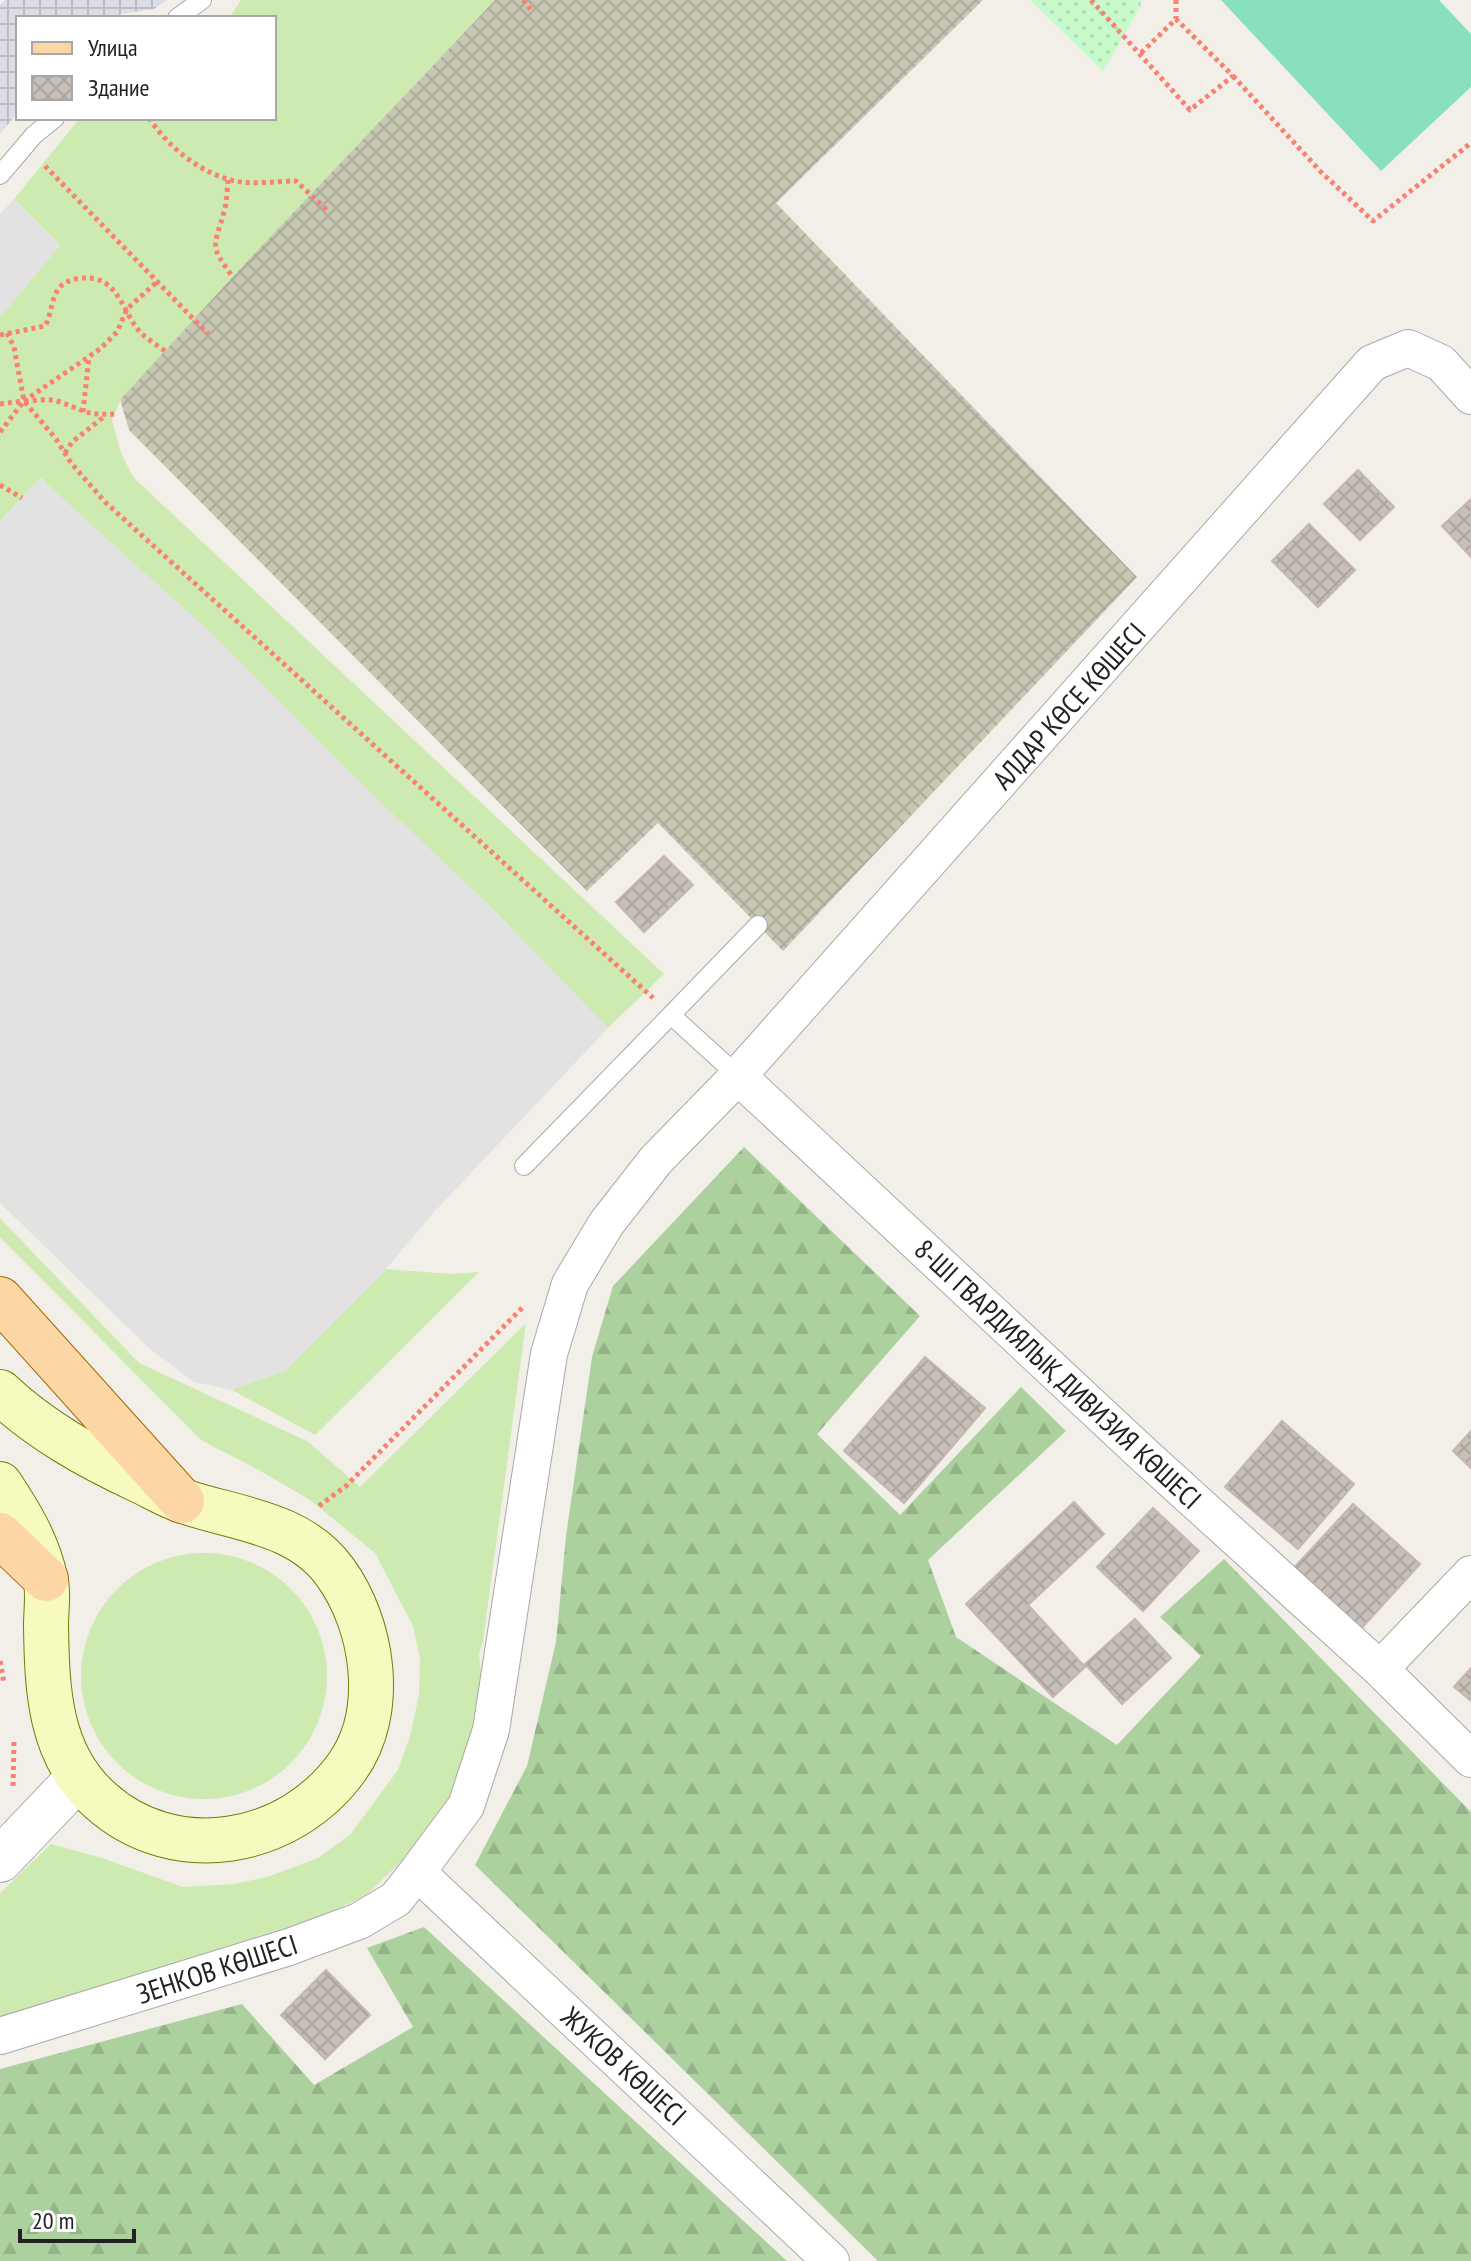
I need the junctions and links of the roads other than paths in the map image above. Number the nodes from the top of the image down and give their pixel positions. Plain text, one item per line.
1 (202, 0) edge
2 (180, 16) edge
3 (53, 120) edge
4 (0, 175) edge
5 (1471, 396) edge
6 (758, 925) dead end
7 (671, 1015) junction
8 (738, 1076) junction
9 (524, 1166) dead end
10 (0, 1299) edge
11 (0, 1392) edge
12 (0, 1484) edge
13 (182, 1501) junction
14 (0, 1535) edge
15 (1471, 1574) edge
16 (46, 1579) junction
17 (1380, 1669) junction
18 (1471, 1759) edge
19 (79, 1777) junction
20 (0, 1860) edge
21 (417, 1872) junction
22 (0, 2036) edge
23 (831, 2261) edge

1 - 2 lane
3 - 4 lane
5 - 8 street, АЛДАР КӨСЕ КӨШЕСІ
6 - 7 lane
7 - 8 lane
7 - 9 lane
8 - 17 street, 8-ШІ ГВАРДИЯЛЫҚ ДИВИЗИЯ КӨШЕСІ
8 - 21 street, АЛДАР КӨСЕ КӨШЕСІ
10 - 13 main road
11 - 13 main road
12 - 16 main road
13 - 19 main road
14 - 16 main road
15 - 17 street
16 - 19 main road
17 - 18 street, 8-ШІ ГВАРДИЯЛЫҚ ДИВИЗИЯ КӨШЕСІ
19 - 20 street
21 - 22 street, ЗЕНКОВ КӨШЕСІ
21 - 23 street, ЖУКОВ КӨШЕСІ

